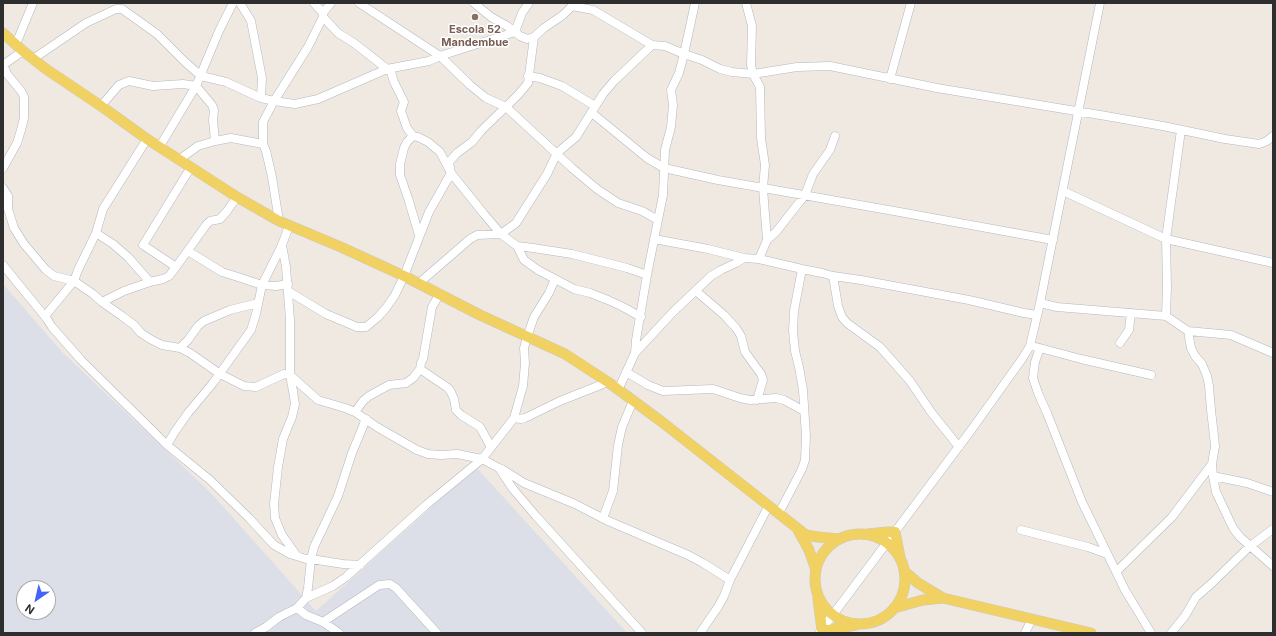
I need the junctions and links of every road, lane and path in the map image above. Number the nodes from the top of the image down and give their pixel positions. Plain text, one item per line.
1 (33, 3) edge
2 (232, 3) edge
3 (240, 3) edge
4 (314, 3) edge
5 (331, 3) edge
6 (359, 3) edge
7 (474, 3) edge
8 (529, 3) edge
9 (695, 3) edge
10 (746, 3) edge
11 (912, 3) edge
12 (1100, 3) edge
13 (573, 4) edge
14 (323, 15) junction
15 (515, 32) junction
16 (3, 33) edge
17 (534, 37) junction
18 (652, 45) junction
19 (19, 47) junction
20 (684, 54) junction
21 (440, 56) junction
22 (32, 59) junction
23 (3, 64) edge
24 (387, 69) junction
25 (753, 74) junction
26 (201, 76) junction
27 (528, 76) junction
28 (890, 79) junction
29 (196, 86) junction
30 (261, 98) junction
31 (274, 101) junction
32 (101, 106) junction
33 (506, 107) junction
34 (593, 110) junction
35 (1079, 112) junction
36 (1180, 130) junction
37 (413, 136) junction
38 (835, 136) dead end
39 (1273, 136) edge
40 (147, 139) junction
41 (215, 141) junction
42 (263, 144) junction
43 (160, 146) junction
44 (557, 153) junction
45 (180, 159) junction
46 (191, 167) junction
47 (3, 168) edge
48 (664, 168) junction
49 (451, 173) junction
50 (3, 188) edge
51 (763, 188) junction
52 (1063, 191) junction
53 (805, 196) junction
54 (237, 197) junction
55 (658, 220) junction
56 (279, 221) junction
57 (289, 226) junction
58 (96, 233) junction
59 (501, 234) junction
60 (419, 235) junction
61 (1166, 239) junction
62 (654, 240) junction
63 (767, 240) junction
64 (1053, 240) junction
65 (282, 245) junction
66 (517, 246) junction
67 (188, 251) junction
68 (744, 258) junction
69 (759, 259) junction
70 (1273, 263) edge
71 (3, 265) edge
72 (176, 267) junction
73 (802, 269) junction
74 (647, 275) junction
75 (404, 276) junction
76 (832, 276) junction
77 (555, 279) junction
78 (74, 281) junction
79 (150, 282) junction
80 (418, 284) junction
81 (262, 285) junction
82 (288, 288) junction
83 (696, 291) junction
84 (439, 294) junction
85 (102, 302) junction
86 (258, 303) junction
87 (1040, 303) junction
88 (1131, 313) junction
89 (1037, 315) junction
90 (45, 316) junction
91 (1166, 316) junction
92 (641, 317) junction
93 (1188, 331) junction
94 (528, 337) junction
95 (1120, 343) dead end
96 (1030, 346) junction
97 (180, 348) junction
98 (1040, 348) junction
99 (1273, 353) edge
100 (635, 354) junction
101 (420, 369) junction
102 (626, 372) junction
103 (220, 374) junction
104 (290, 375) junction
105 (1151, 375) dead end
106 (608, 382) junction
107 (618, 390) junction
108 (757, 400) junction
109 (633, 401) junction
110 (804, 411) junction
111 (355, 412) junction
112 (514, 418) junction
113 (366, 419) junction
114 (167, 445) junction
115 (959, 446) junction
116 (492, 447) junction
117 (482, 459) junction
118 (1212, 464) junction
119 (500, 468) junction
120 (1212, 476) junction
121 (1273, 492) edge
122 (769, 505) junction
123 (779, 513) junction
124 (603, 518) junction
125 (796, 527) junction
126 (1273, 529) edge
127 (1021, 530) dead end
128 (895, 532) junction
129 (864, 534) junction
130 (840, 539) junction
131 (886, 543) junction
132 (1249, 547) junction
133 (1107, 554) junction
134 (297, 556) junction
135 (311, 558) junction
136 (900, 560) junction
137 (360, 565) junction
138 (1273, 566) edge
139 (816, 570) junction
140 (904, 571) junction
141 (1117, 571) junction
142 (730, 580) junction
143 (818, 595) junction
144 (306, 598) junction
145 (943, 598) junction
146 (297, 608) junction
147 (894, 608) junction
148 (833, 615) junction
149 (1032, 619) junction
150 (323, 622) junction
151 (865, 624) junction
152 (821, 632) edge
153 (255, 633) edge
154 (339, 633) edge
155 (437, 633) edge
156 (642, 633) edge
157 (700, 633) edge
158 (1025, 633) edge
159 (1091, 633) edge
160 (1151, 633) edge
161 (1171, 633) edge

1 - 19 street
2 - 26 street
3 - 30 street
4 - 14 street
5 - 14 street
6 - 21 street
7 - 15 street
8 - 15 street
9 - 20 street
10 - 25 street
11 - 28 street
12 - 35 street
13 - 17 street
13 - 18 street
14 - 24 street
14 - 31 street
15 - 17 street
15 - 21 street
16 - 19 main road
17 - 27 street
18 - 20 street
18 - 34 street
19 - 22 main road
19 - 23 street
20 - 25 street
20 - 48 street
21 - 24 street
21 - 33 street
22 - 26 street
22 - 32 main road
23 - 47 street
24 - 31 street
24 - 37 street
25 - 28 street
25 - 51 street
26 - 29 street
26 - 30 street
27 - 33 street
27 - 34 street
28 - 35 street
29 - 32 street
29 - 41 street
29 - 43 street
30 - 31 street
31 - 42 street
32 - 40 main road
33 - 44 street
33 - 49 street
34 - 44 street
34 - 48 street
35 - 36 street
35 - 52 street
36 - 39 street
36 - 61 street
37 - 49 street
37 - 60 street
38 - 53 street
40 - 43 main road
40 - 58 street
41 - 42 street
41 - 45 street
42 - 56 street
43 - 45 main road
44 - 55 street
44 - 59 street
45 - 46 main road
46 - 54 main road
46 - 72 street
48 - 51 street
48 - 55 street
49 - 59 street
49 - 60 street
50 - 78 street
51 - 53 street
51 - 63 street
52 - 61 street
52 - 64 street
53 - 63 street
53 - 64 street
54 - 56 main road
54 - 67 street
55 - 62 street
56 - 57 main road
57 - 65 street
57 - 75 main road
58 - 78 street
58 - 79 street
59 - 66 street
59 - 80 street
60 - 75 street
61 - 70 street
61 - 91 street
62 - 68 street
62 - 74 street
63 - 69 street
64 - 87 street
65 - 81 street
65 - 82 street
66 - 74 street
66 - 77 street
67 - 72 street
67 - 81 street
68 - 69 street
68 - 83 street
69 - 73 street
71 - 90 street
72 - 79 street
73 - 76 street
73 - 110 street
74 - 92 street
75 - 80 main road
75 - 82 street
76 - 89 street
76 - 115 street
77 - 92 street
77 - 94 street
78 - 85 street
78 - 90 street
79 - 85 street
80 - 84 main road
81 - 82 street
81 - 86 street
82 - 104 street
83 - 100 street
83 - 108 street
84 - 94 main road
84 - 101 street
85 - 97 street
86 - 97 street
86 - 103 street
87 - 88 street
87 - 89 street
88 - 91 street
88 - 95 street
89 - 96 street
90 - 114 street
91 - 93 street
92 - 100 street
93 - 99 street
93 - 118 street
94 - 106 main road
94 - 112 street
96 - 98 street
96 - 115 street
97 - 103 street
98 - 105 street
98 - 133 street
100 - 102 street
101 - 111 street
101 - 116 street
102 - 107 street
102 - 108 street
103 - 104 street
103 - 114 street
104 - 111 street
104 - 134 street
106 - 107 main road
106 - 112 street
107 - 109 main road
108 - 110 street
109 - 122 main road
109 - 124 street
110 - 123 street
111 - 113 street
112 - 116 street
113 - 117 street
113 - 135 street
114 - 134 street
115 - 128 street
116 - 117 street
117 - 119 street
117 - 137 street
118 - 120 street
118 - 141 street
119 - 124 street
119 - 156 street
120 - 121 street
120 - 132 street
122 - 123 main road
122 - 142 street
123 - 125 main road
124 - 142 street
125 - 130 main road
125 - 139 main road
126 - 132 street
127 - 133 street
128 - 129 main road
128 - 131 street
128 - 136 main road
129 - 130 main road
129 - 131 main road
130 - 139 main road
131 - 136 main road
131 - 148 street
132 - 138 street
132 - 161 street
133 - 141 street
134 - 135 street
135 - 137 street
135 - 144 street
136 - 140 main road
137 - 144 street
139 - 143 main road
140 - 145 main road
140 - 147 main road
141 - 160 street
142 - 157 street
143 - 148 main road
143 - 152 main road
144 - 146 street
145 - 147 main road
145 - 149 main road
146 - 150 street
146 - 153 street
147 - 151 main road
148 - 151 main road
148 - 152 street
149 - 158 street
149 - 159 main road
150 - 154 street
150 - 155 street
151 - 152 main road

